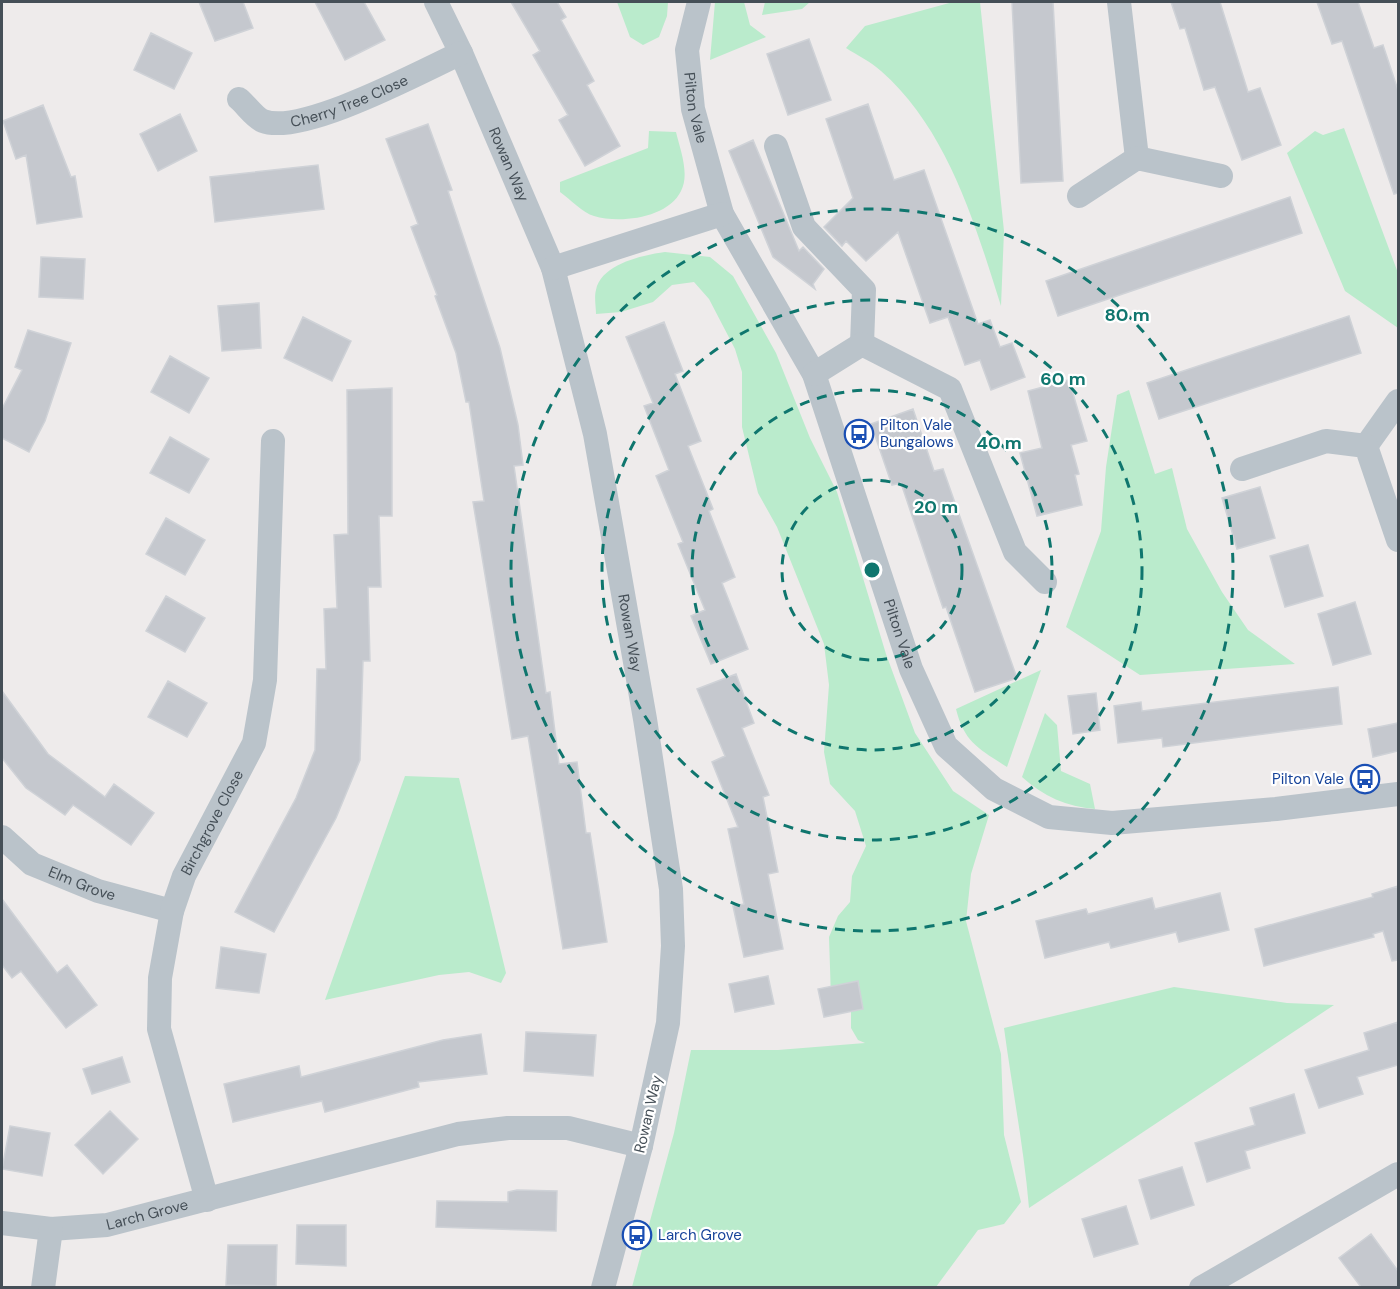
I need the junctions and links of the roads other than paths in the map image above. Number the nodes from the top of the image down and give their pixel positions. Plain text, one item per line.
1 (435, 2) edge
2 (699, 2) edge
3 (1119, 2) edge
4 (461, 53) junction
5 (239, 99) dead end
6 (776, 146) dead end
7 (1137, 158) junction
8 (1221, 176) dead end
9 (1079, 196) dead end
10 (722, 213) junction
11 (553, 268) junction
12 (862, 344) junction
13 (814, 374) junction
14 (1398, 401) edge
15 (273, 441) dead end
16 (1366, 446) junction
17 (1242, 469) dead end
18 (1398, 540) edge
19 (1045, 582) dead end
20 (1398, 794) edge
21 (2, 837) edge
22 (172, 911) junction
23 (641, 1146) junction
24 (1398, 1174) edge
25 (207, 1200) junction
26 (2, 1223) edge
27 (51, 1229) junction
28 (43, 1287) edge
29 (603, 1287) edge
30 (1201, 1287) edge

1 - 4 street, Rowan Way
2 - 10 street, Pilton Vale
3 - 7 street
4 - 5 street, Cherry Tree Close
4 - 11 street, Rowan Way
6 - 12 street
7 - 8 street
7 - 9 street
10 - 11 street
10 - 13 street, Pilton Vale
11 - 23 street, Rowan Way
12 - 13 street
12 - 19 street
13 - 20 street, Pilton Vale
14 - 16 street
15 - 22 street, Birchgrove Close
16 - 17 street
16 - 18 street
21 - 22 street, Elm Grove
22 - 25 street, Birchgrove Close
23 - 25 street, Larch Grove
23 - 29 street, Rowan Way
24 - 30 street
25 - 27 street, Larch Grove
26 - 27 street, Larch Grove
27 - 28 street

